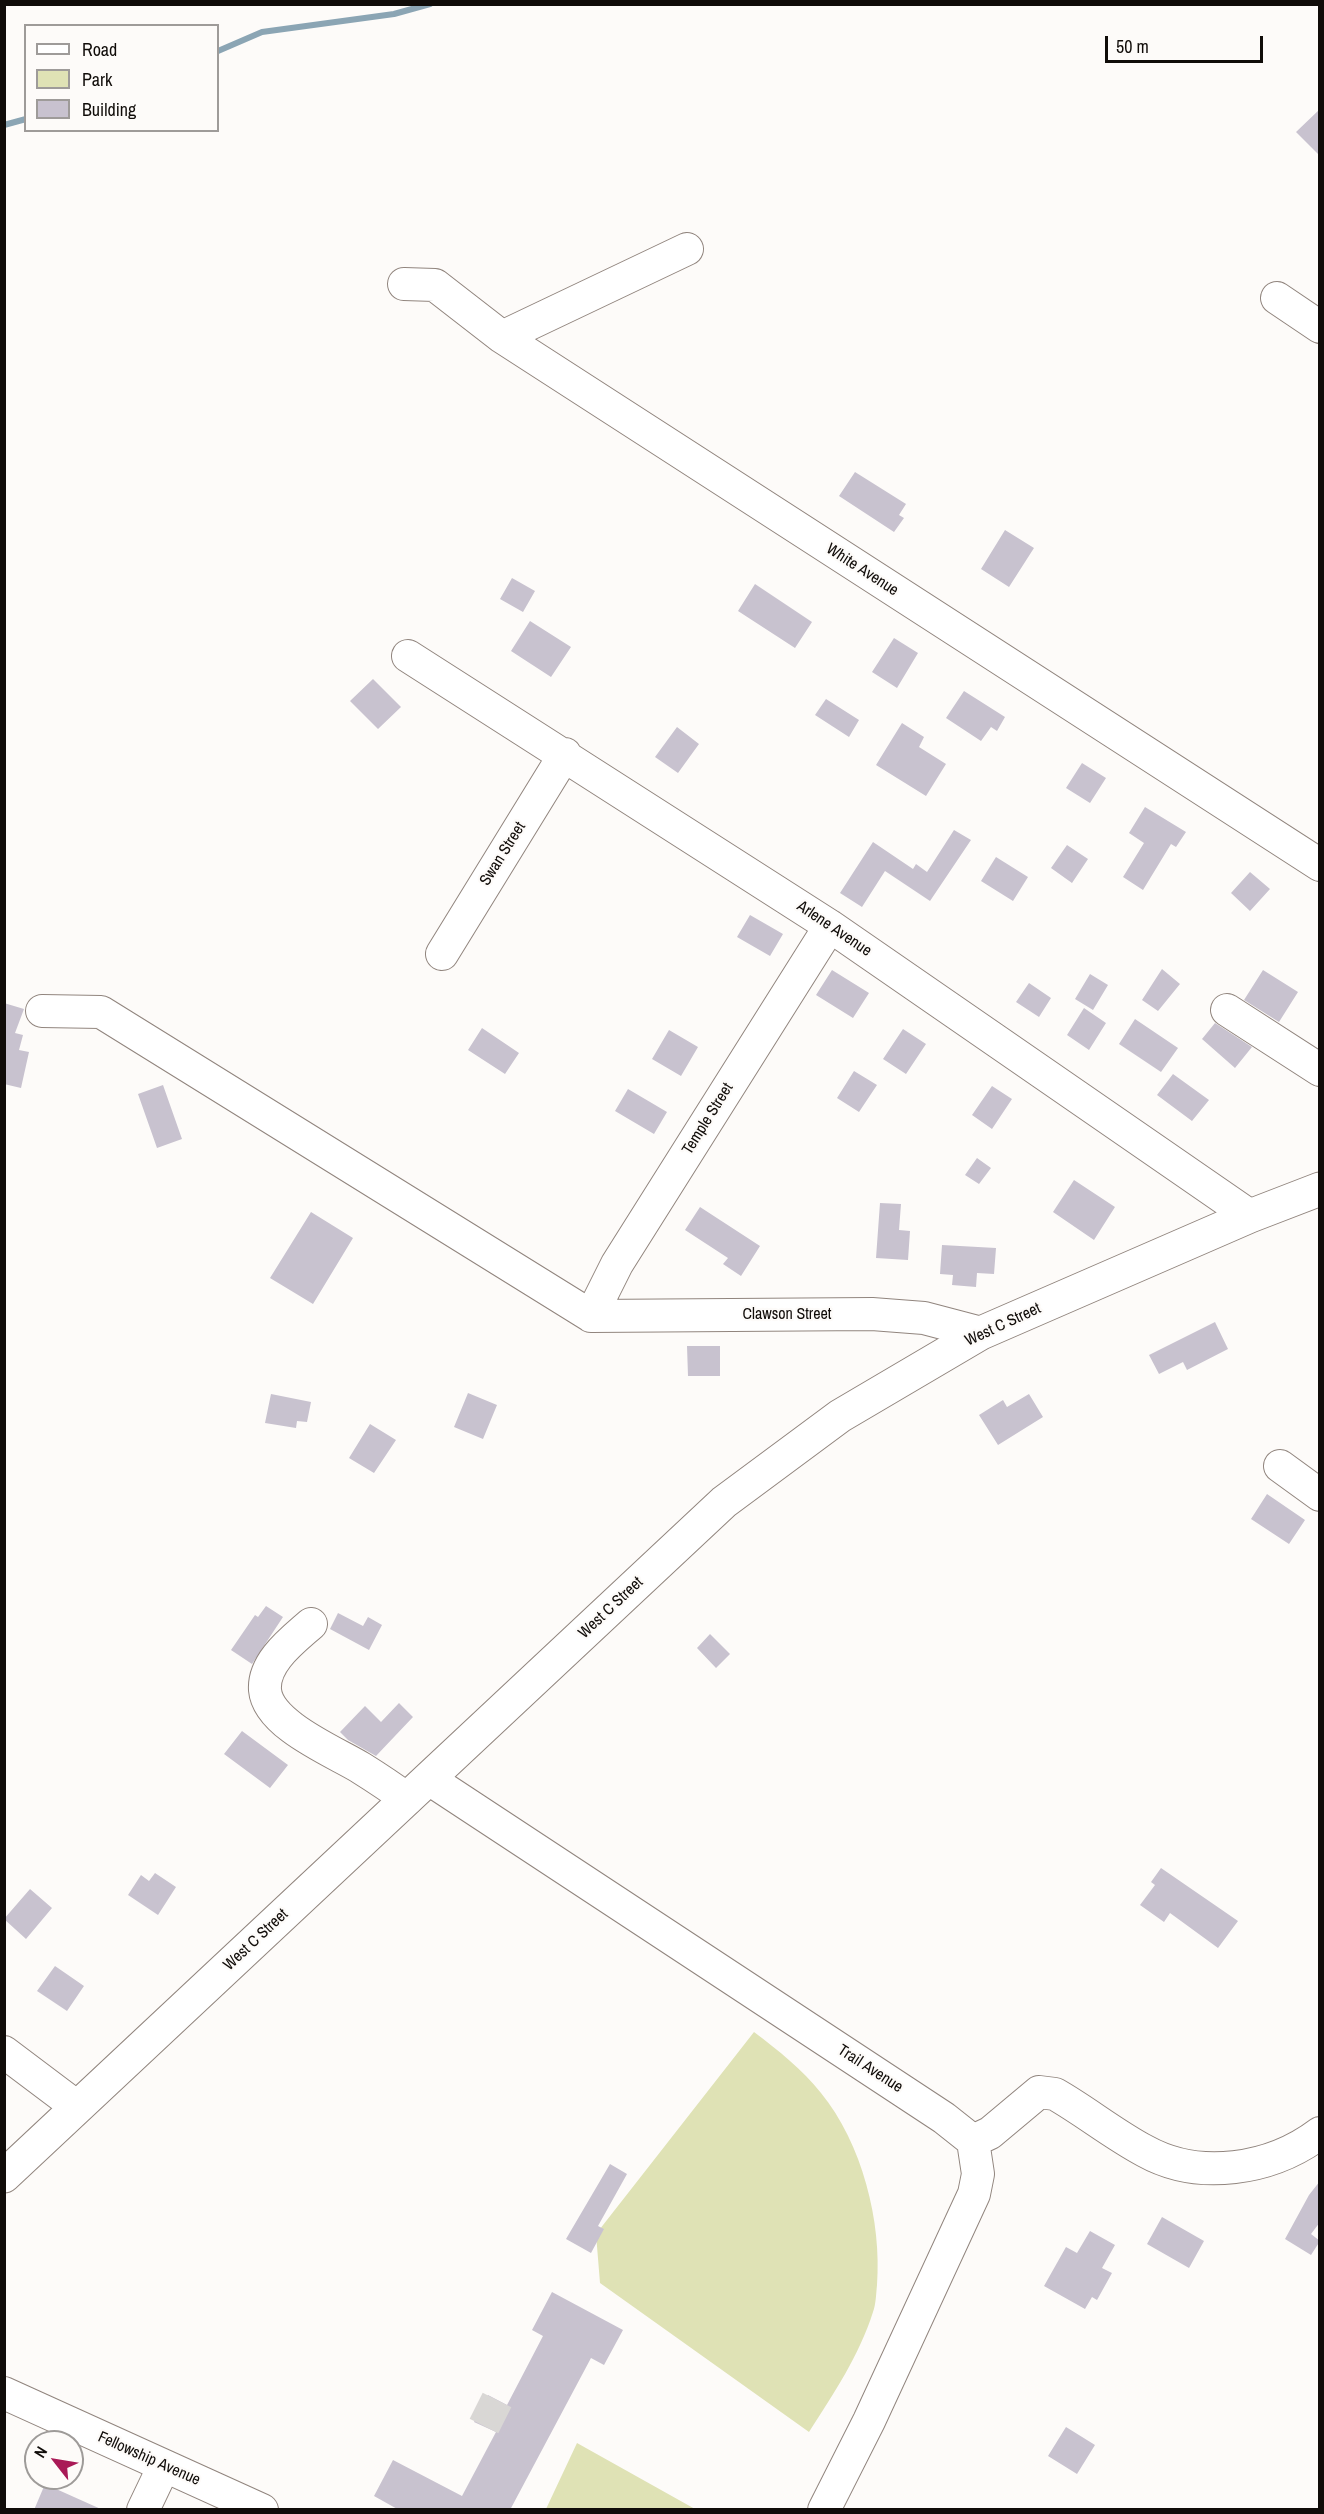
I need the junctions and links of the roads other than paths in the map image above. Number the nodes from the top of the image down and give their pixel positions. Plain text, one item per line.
1 (687, 249) dead end
2 (404, 284) dead end
3 (1277, 298) dead end
4 (1320, 327) edge
5 (502, 337) junction
6 (408, 656) dead end
7 (565, 754) junction
8 (1320, 865) edge
9 (830, 926) junction
10 (442, 954) dead end
11 (1227, 1010) dead end
12 (42, 1011) dead end
13 (1320, 1070) edge
14 (1318, 1192) edge
15 (1250, 1215) junction
16 (591, 1316) junction
17 (981, 1333) junction
18 (1280, 1466) dead end
19 (1320, 1495) edge
20 (311, 1624) dead end
21 (418, 1789) junction
22 (4, 2052) edge
23 (77, 2108) junction
24 (1320, 2133) edge
25 (973, 2141) junction
26 (4, 2176) edge
27 (4, 2393) edge
28 (164, 2466) junction
29 (143, 2510) edge
30 (262, 2510) edge
31 (824, 2510) edge

1 - 5 street
2 - 5 street, White Avenue
3 - 4 street
5 - 8 street, White Avenue
6 - 7 street, Arlene Avenue
7 - 9 street, Arlene Avenue
7 - 10 street, Swan Street
9 - 15 street, Arlene Avenue
9 - 16 street, Temple Street
11 - 13 street
12 - 16 street
14 - 15 main road, West C Street
15 - 17 main road, West C Street
16 - 17 street, Clawson Street
17 - 21 main road, West C Street
18 - 19 street
20 - 21 street, Trail Avenue
21 - 23 main road, West C Street
21 - 25 street, Trail Avenue
22 - 23 street
23 - 26 main road, West C Street
24 - 25 street
25 - 31 street
27 - 28 street, Fellowship Avenue
28 - 29 street
28 - 30 street, Fellowship Avenue

